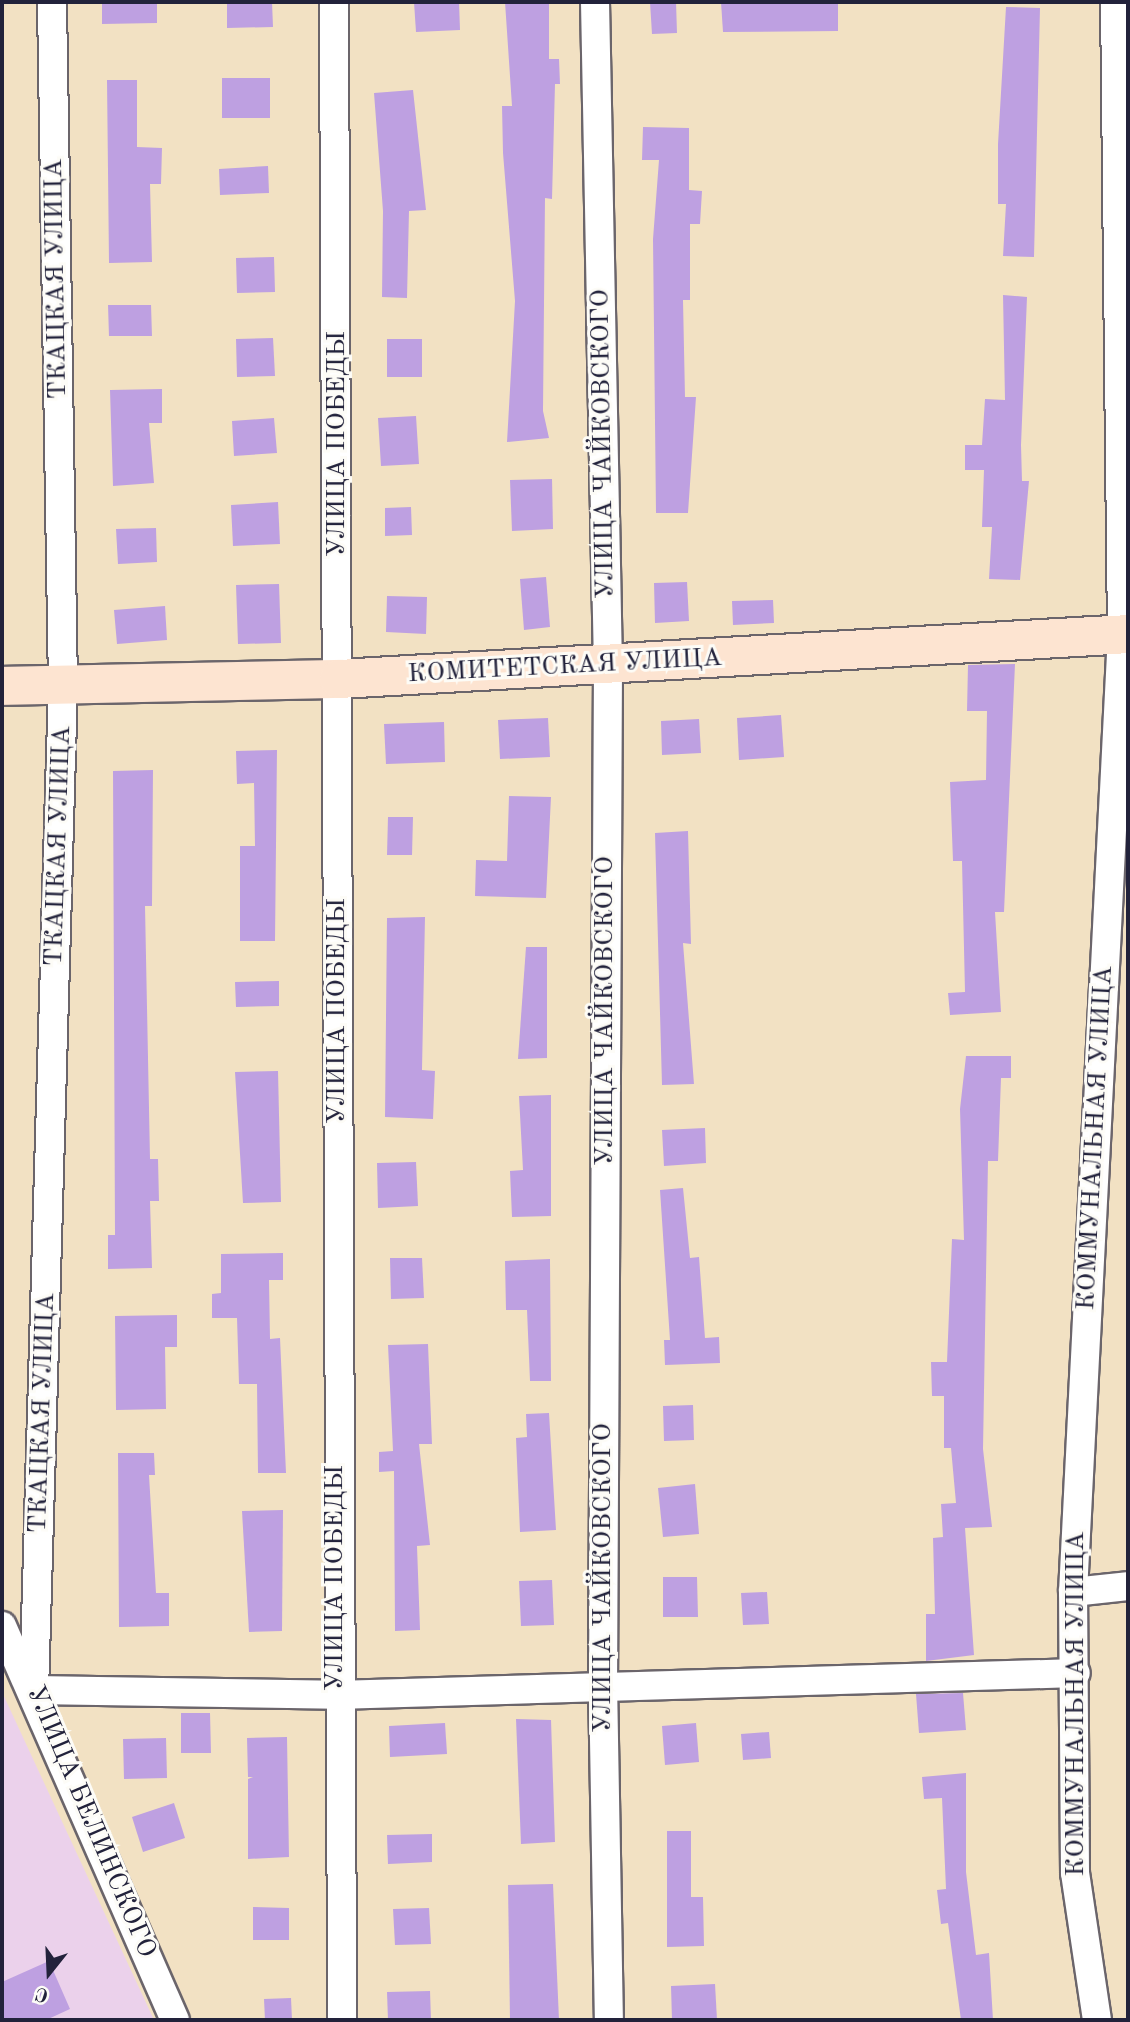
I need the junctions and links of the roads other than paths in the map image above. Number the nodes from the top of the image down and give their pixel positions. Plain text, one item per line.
1 (52, 2) edge
2 (334, 2) edge
3 (596, 2) edge
4 (1115, 2) edge
5 (1125, 634) edge
6 (608, 666) junction
7 (339, 679) junction
8 (63, 685) junction
9 (2, 686) edge
10 (1128, 1586) edge
11 (1073, 1592) junction
12 (2, 1626) edge
13 (1076, 1673) junction
14 (603, 1682) junction
15 (34, 1690) junction
16 (336, 1695) junction
17 (175, 2020) edge
18 (342, 2020) edge
19 (610, 2020) edge
20 (1097, 2020) edge

1 - 8 street, ТКАЦКАЯ УЛИЦА
2 - 7 street, УЛИЦА ПОБЕДЫ
3 - 6 street, УЛИЦА ЧАЙКОВСКОГО
4 - 5 street, КОММУНАЛЬНАЯ УЛИЦА
5 - 6 street, КОМИТЕТСКАЯ УЛИЦА
5 - 11 street, КОММУНАЛЬНАЯ УЛИЦА
6 - 7 street, КОМИТЕТСКАЯ УЛИЦА
6 - 14 street, УЛИЦА ЧАЙКОВСКОГО
7 - 8 street, КОМИТЕТСКАЯ УЛИЦА
7 - 16 street, УЛИЦА ПОБЕДЫ
8 - 9 street, КОМИТЕТСКАЯ УЛИЦА
8 - 15 street, ТКАЦКАЯ УЛИЦА
10 - 11 street
11 - 13 street, КОММУНАЛЬНАЯ УЛИЦА
12 - 15 street, УЛИЦА БЕЛИНСКОГО
13 - 14 street
13 - 20 street, КОММУНАЛЬНАЯ УЛИЦА
14 - 16 street
14 - 19 street, УЛИЦА ЧАЙКОВСКОГО
15 - 16 street
15 - 17 street, УЛИЦА БЕЛИНСКОГО
16 - 18 street, УЛИЦА ПОБЕДЫ

